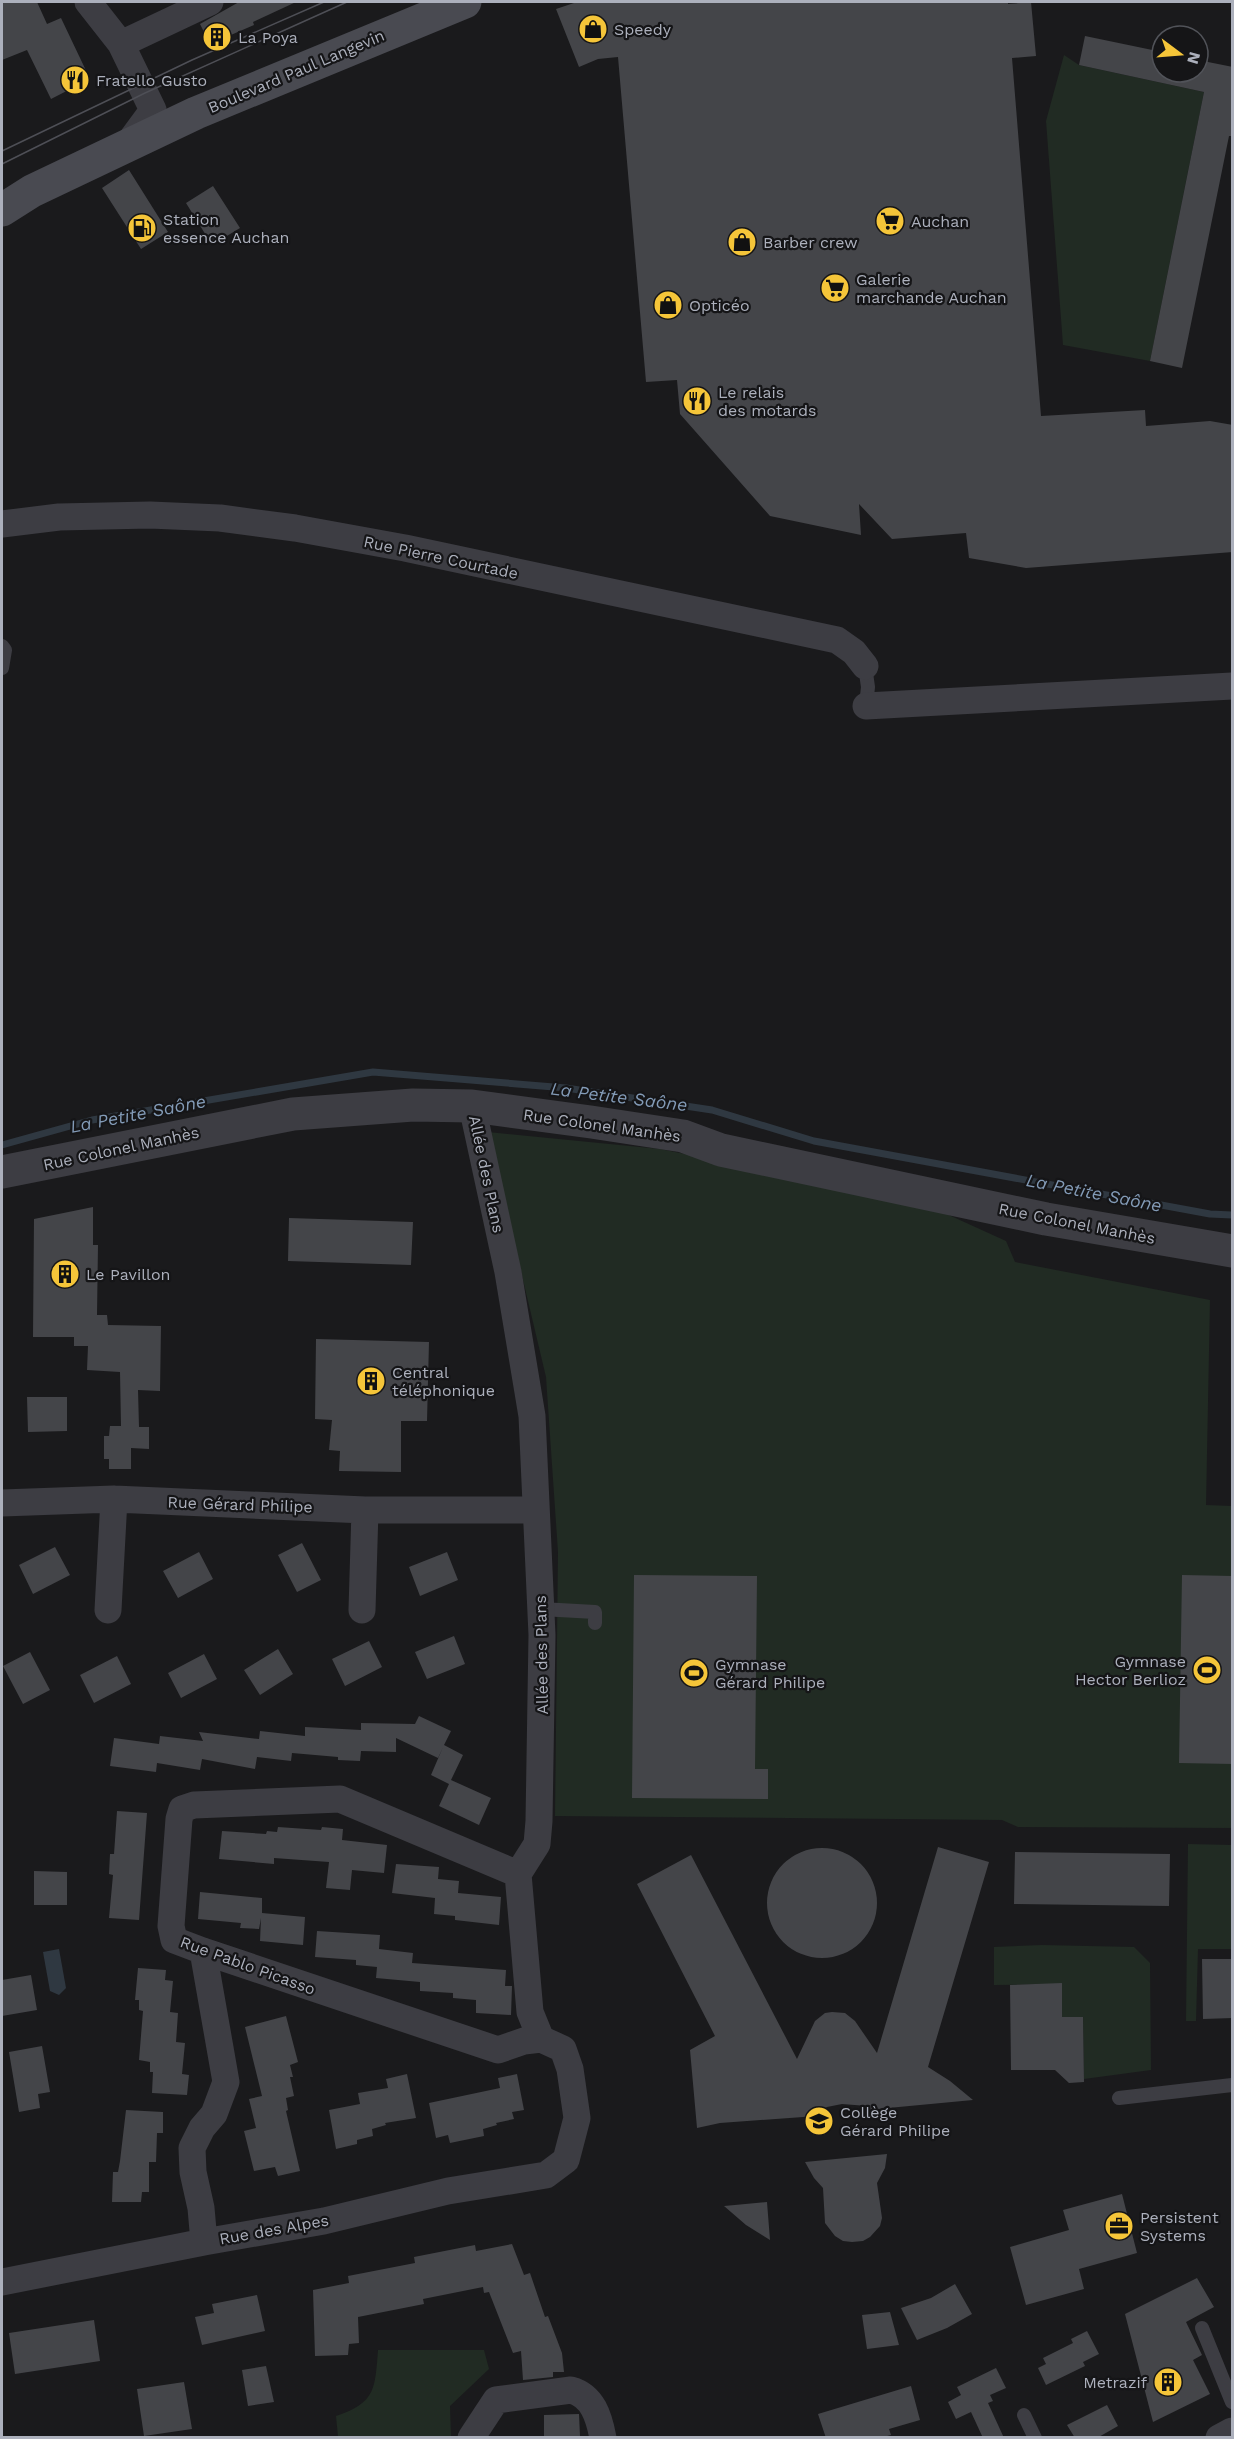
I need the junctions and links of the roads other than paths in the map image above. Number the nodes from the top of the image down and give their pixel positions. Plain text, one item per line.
1 (88, 2) edge
2 (210, 2) edge
3 (410, 2) edge
4 (465, 2) edge
5 (121, 44) junction
6 (153, 110) junction
7 (128, 144) junction
8 (2, 184) edge
9 (2, 210) edge
10 (2, 524) edge
11 (2, 646) edge
12 (865, 666) joint
13 (2, 668) edge
14 (1233, 686) edge
15 (866, 706) joint
16 (472, 1106) junction
17 (2, 1172) edge
18 (1233, 1251) edge
19 (114, 1499) junction
20 (2, 1503) edge
21 (365, 1510) junction
22 (536, 1510) junction
23 (541, 1609) junction
24 (108, 1610) dead end
25 (362, 1610) dead end
26 (596, 1623) dead end
27 (518, 1874) junction
28 (203, 1952) junction
29 (541, 2039) junction
30 (1233, 2085) edge
31 (1119, 2098) dead end
32 (204, 2242) junction
33 (2, 2282) edge
34 (1202, 2328) dead end
35 (1233, 2402) edge
36 (1024, 2415) dead end
37 (1233, 2431) edge
38 (471, 2438) edge
39 (603, 2438) edge
40 (1035, 2438) edge
41 (1219, 2438) edge

1 - 5 street
2 - 5 street
3 - 6 main road, Boulevard Paul Langevin
4 - 7 main road, Boulevard Paul Langevin
5 - 6 street
6 - 7 street, Boulevard Paul Langevin
6 - 8 main road, Boulevard Paul Langevin
7 - 9 main road, Boulevard Paul Langevin
10 - 12 street, Rue Pierre Courtade
11 - 13 lane
12 - 15 lane
14 - 15 street
16 - 17 street, Rue Colonel Manhès
16 - 18 street, Rue Colonel Manhès
16 - 22 street, Allée des Plans
19 - 20 street, Rue Gérard Philipe
19 - 21 street, Rue Gérard Philipe
19 - 24 street
21 - 22 street, Rue Gérard Philipe
21 - 25 street
22 - 23 street, Allée des Plans
23 - 26 lane
23 - 27 street, Allée des Plans
27 - 28 street, Rue Pablo Picasso
27 - 29 street
28 - 29 street, Rue Pablo Picasso
28 - 32 street
29 - 32 street, Rue des Alpes
30 - 31 lane
32 - 33 street, Rue des Alpes
34 - 35 lane
36 - 40 lane
37 - 41 street
38 - 39 street

